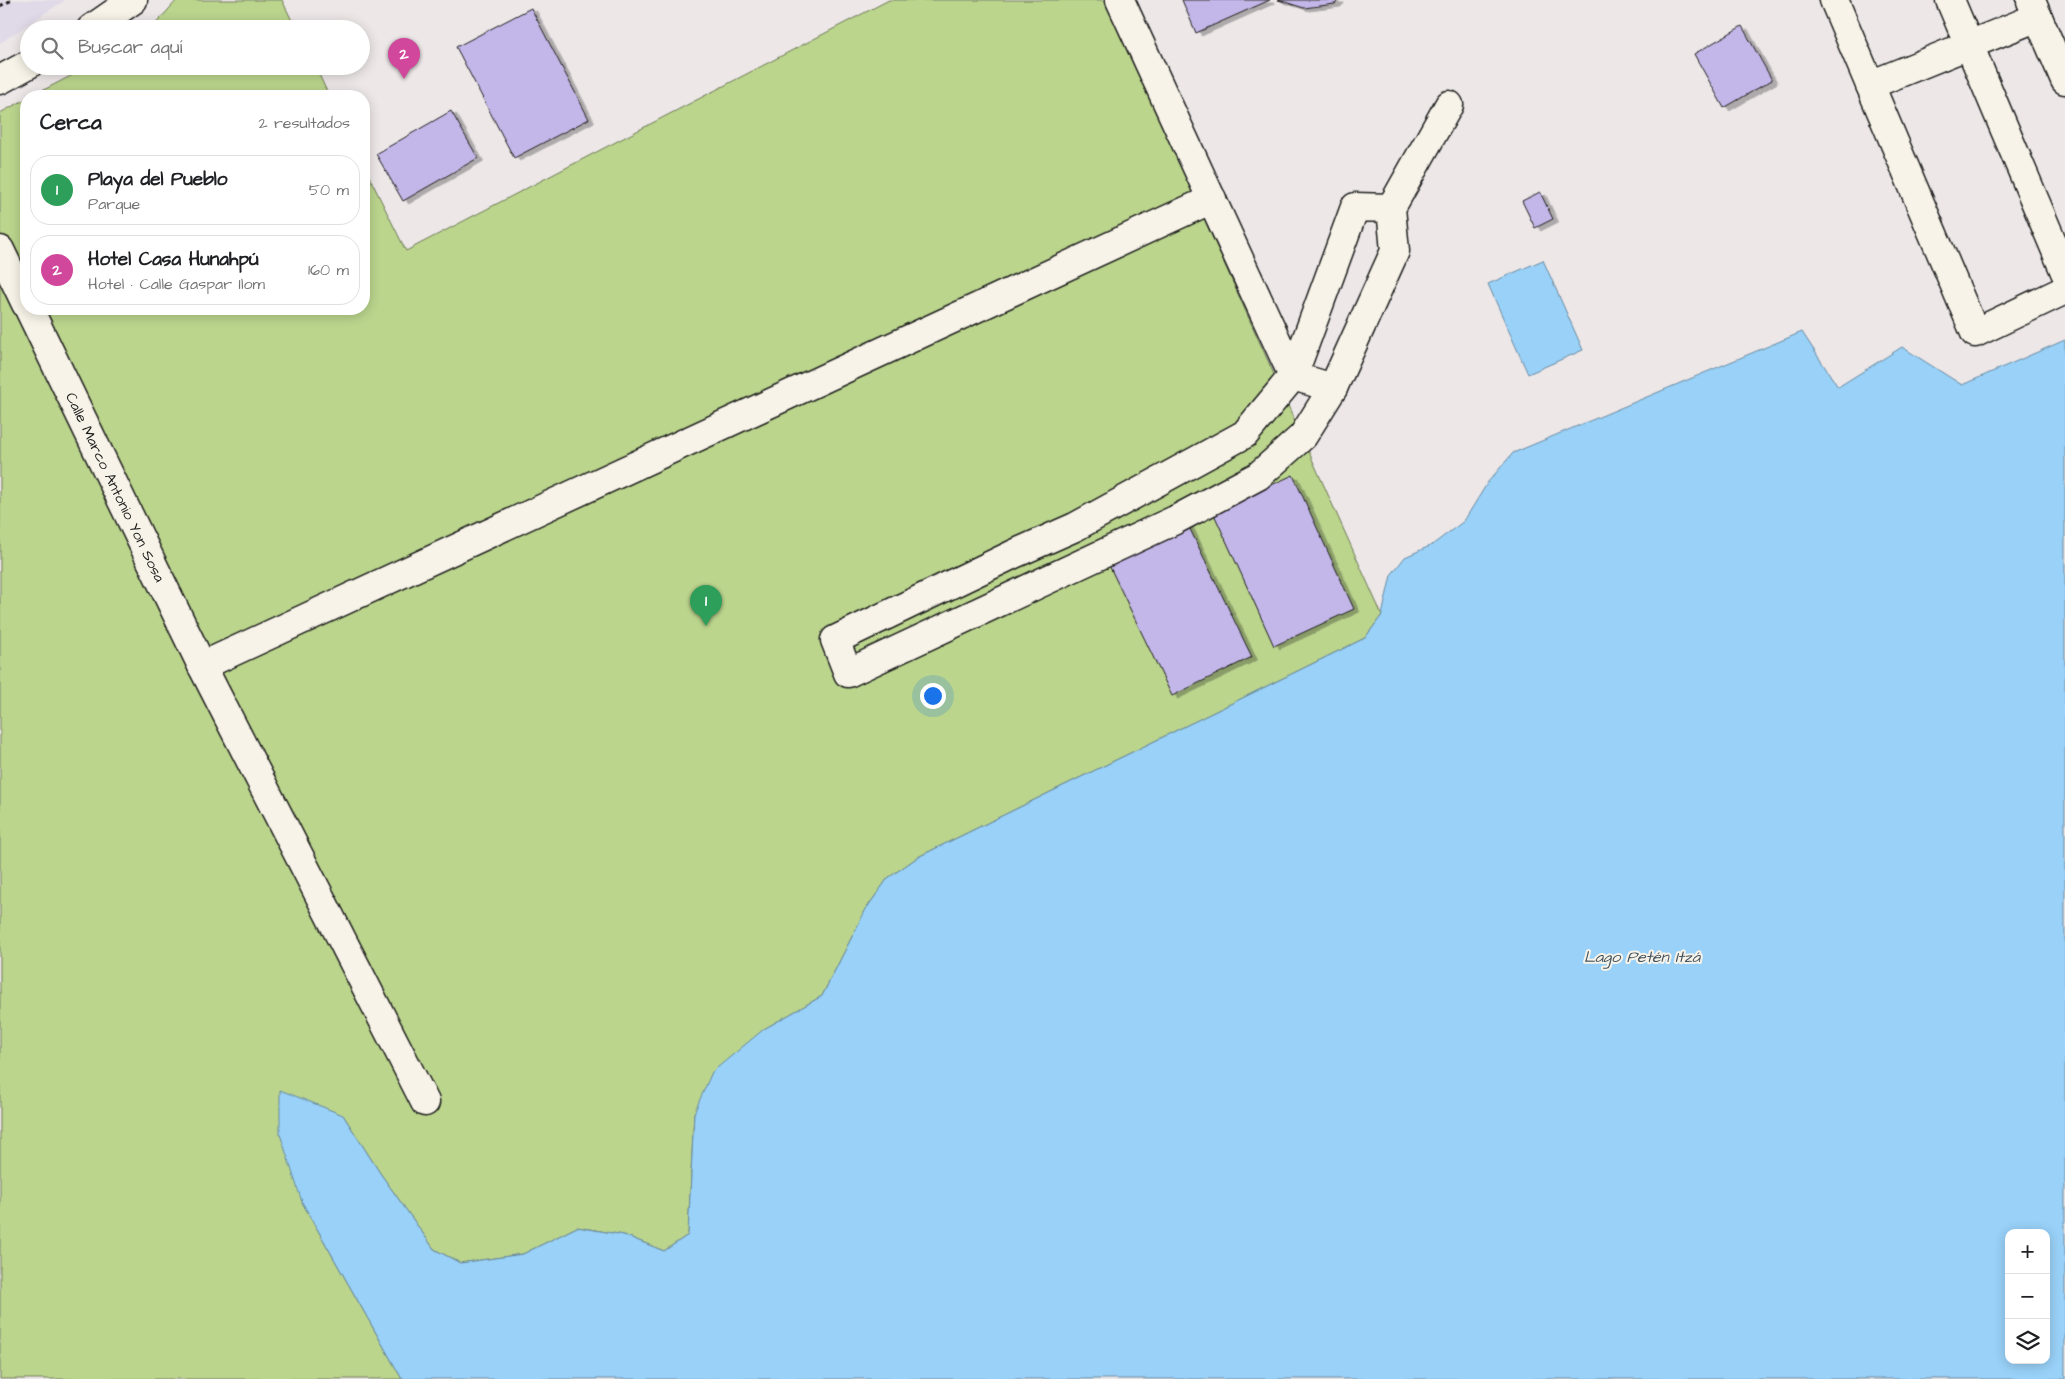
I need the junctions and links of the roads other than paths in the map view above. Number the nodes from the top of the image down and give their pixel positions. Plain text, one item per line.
1 (133, 0) edge
2 (1120, 0) edge
3 (1834, 0) edge
4 (1950, 0) edge
5 (2034, 8) edge
6 (104, 20) edge
7 (1969, 44) junction
8 (20, 69) edge
9 (0, 80) edge
10 (2065, 80) edge
11 (1870, 85) junction
12 (1449, 105) dead end
13 (1212, 199) junction
14 (1391, 208) junction
15 (0, 250) edge
16 (2065, 272) edge
17 (2065, 290) edge
18 (20, 292) edge
19 (32, 315) edge
20 (1293, 376) junction
21 (1333, 388) junction
22 (1076, 527) junction
23 (1089, 560) junction
24 (202, 666) junction
25 (425, 1102) dead end

1 - 6 street
2 - 13 street
3 - 11 street
4 - 7 street
5 - 7 street
5 - 10 street
7 - 11 street
7 - 16 street
8 - 9 street
11 - 17 street
12 - 14 street
13 - 20 street
13 - 24 street
14 - 20 street
14 - 21 street
15 - 18 street
19 - 24 street, Calle Marco Antonio Yon Sosa
20 - 21 street
20 - 22 street
21 - 23 street
22 - 23 street
22 - 23 street
24 - 25 street, Calle Marco Antonio Yon Sosa

